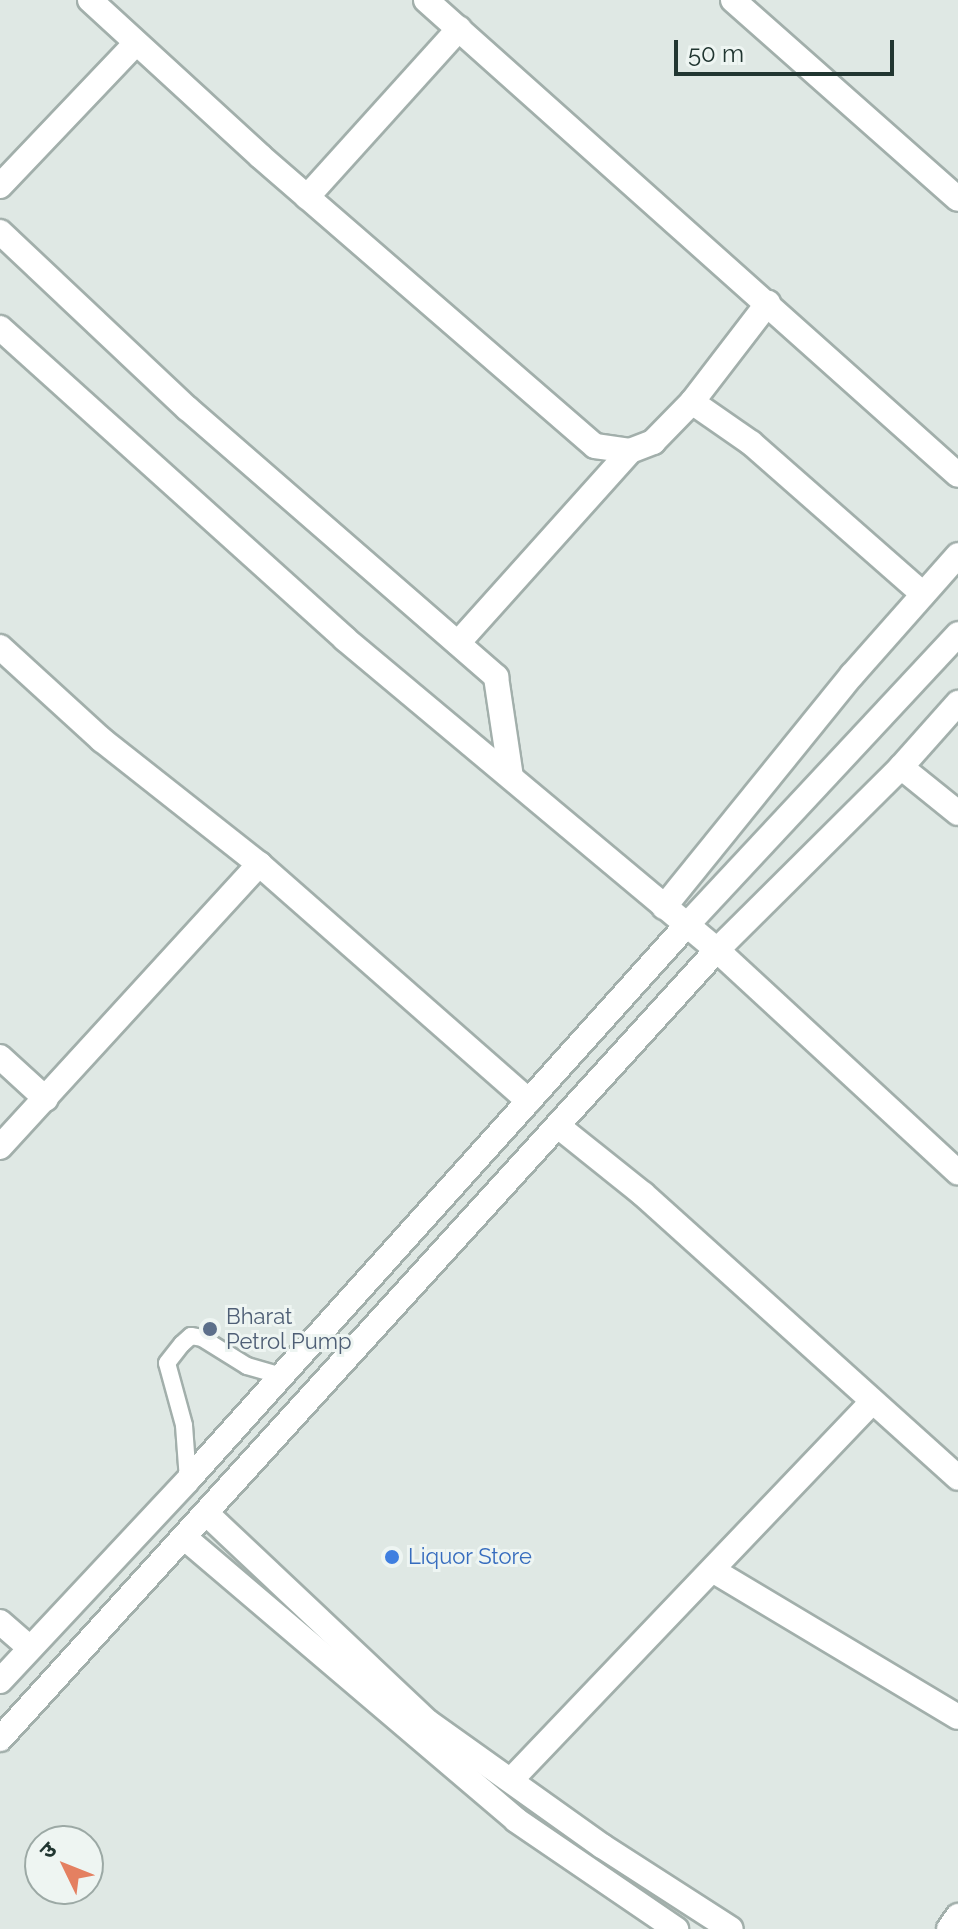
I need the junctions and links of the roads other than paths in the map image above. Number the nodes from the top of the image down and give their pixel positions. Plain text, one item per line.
1 (90, 0) edge
2 (426, 0) edge
3 (733, 0) edge
4 (459, 29) junction
5 (136, 43) junction
6 (0, 186) edge
7 (307, 197) junction
8 (958, 199) edge
9 (0, 232) edge
10 (768, 303) junction
11 (0, 328) edge
12 (692, 402) junction
13 (630, 451) junction
14 (958, 475) edge
15 (958, 555) edge
16 (923, 594) junction
17 (958, 634) edge
18 (458, 643) junction
19 (0, 647) edge
20 (958, 703) edge
21 (901, 767) junction
22 (511, 777) junction
23 (958, 813) edge
24 (259, 864) junction
25 (664, 907) junction
26 (686, 926) junction
27 (717, 950) junction
28 (0, 1057) edge
29 (46, 1099) junction
30 (529, 1101) junction
31 (558, 1126) junction
32 (1, 1145) edge
33 (958, 1172) edge
34 (281, 1376) junction
35 (872, 1402) junction
36 (958, 1478) edge
37 (188, 1480) junction
38 (207, 1514) junction
39 (185, 1538) junction
40 (714, 1571) junction
41 (0, 1622) edge
42 (30, 1648) junction
43 (0, 1681) edge
44 (958, 1717) edge
45 (0, 1739) edge
46 (511, 1780) junction
47 (958, 1916) edge
48 (676, 1929) edge
49 (731, 1929) edge
50 (949, 1929) edge

1 - 5 street
2 - 4 street
3 - 8 street
4 - 7 street
4 - 10 street
5 - 6 street
5 - 7 street
7 - 13 street
9 - 18 street
10 - 12 street
10 - 14 street
11 - 22 street
12 - 13 street
12 - 16 street
13 - 18 street
15 - 16 street
16 - 25 street
17 - 26 street
18 - 22 street
19 - 24 street
20 - 21 street
21 - 23 street
21 - 27 street
22 - 25 street
24 - 29 street
24 - 30 street
25 - 26 street
26 - 27 street
26 - 30 street
27 - 31 street
27 - 33 street
28 - 29 street
29 - 32 street
30 - 34 street
31 - 35 street
31 - 38 street
34 - 37 street
34 - 37 lane
35 - 36 street
35 - 40 street
37 - 42 street
38 - 39 street
38 - 46 street
39 - 45 street
39 - 48 street
40 - 44 street
40 - 46 street
41 - 42 street
42 - 43 street
46 - 49 street
47 - 50 street

